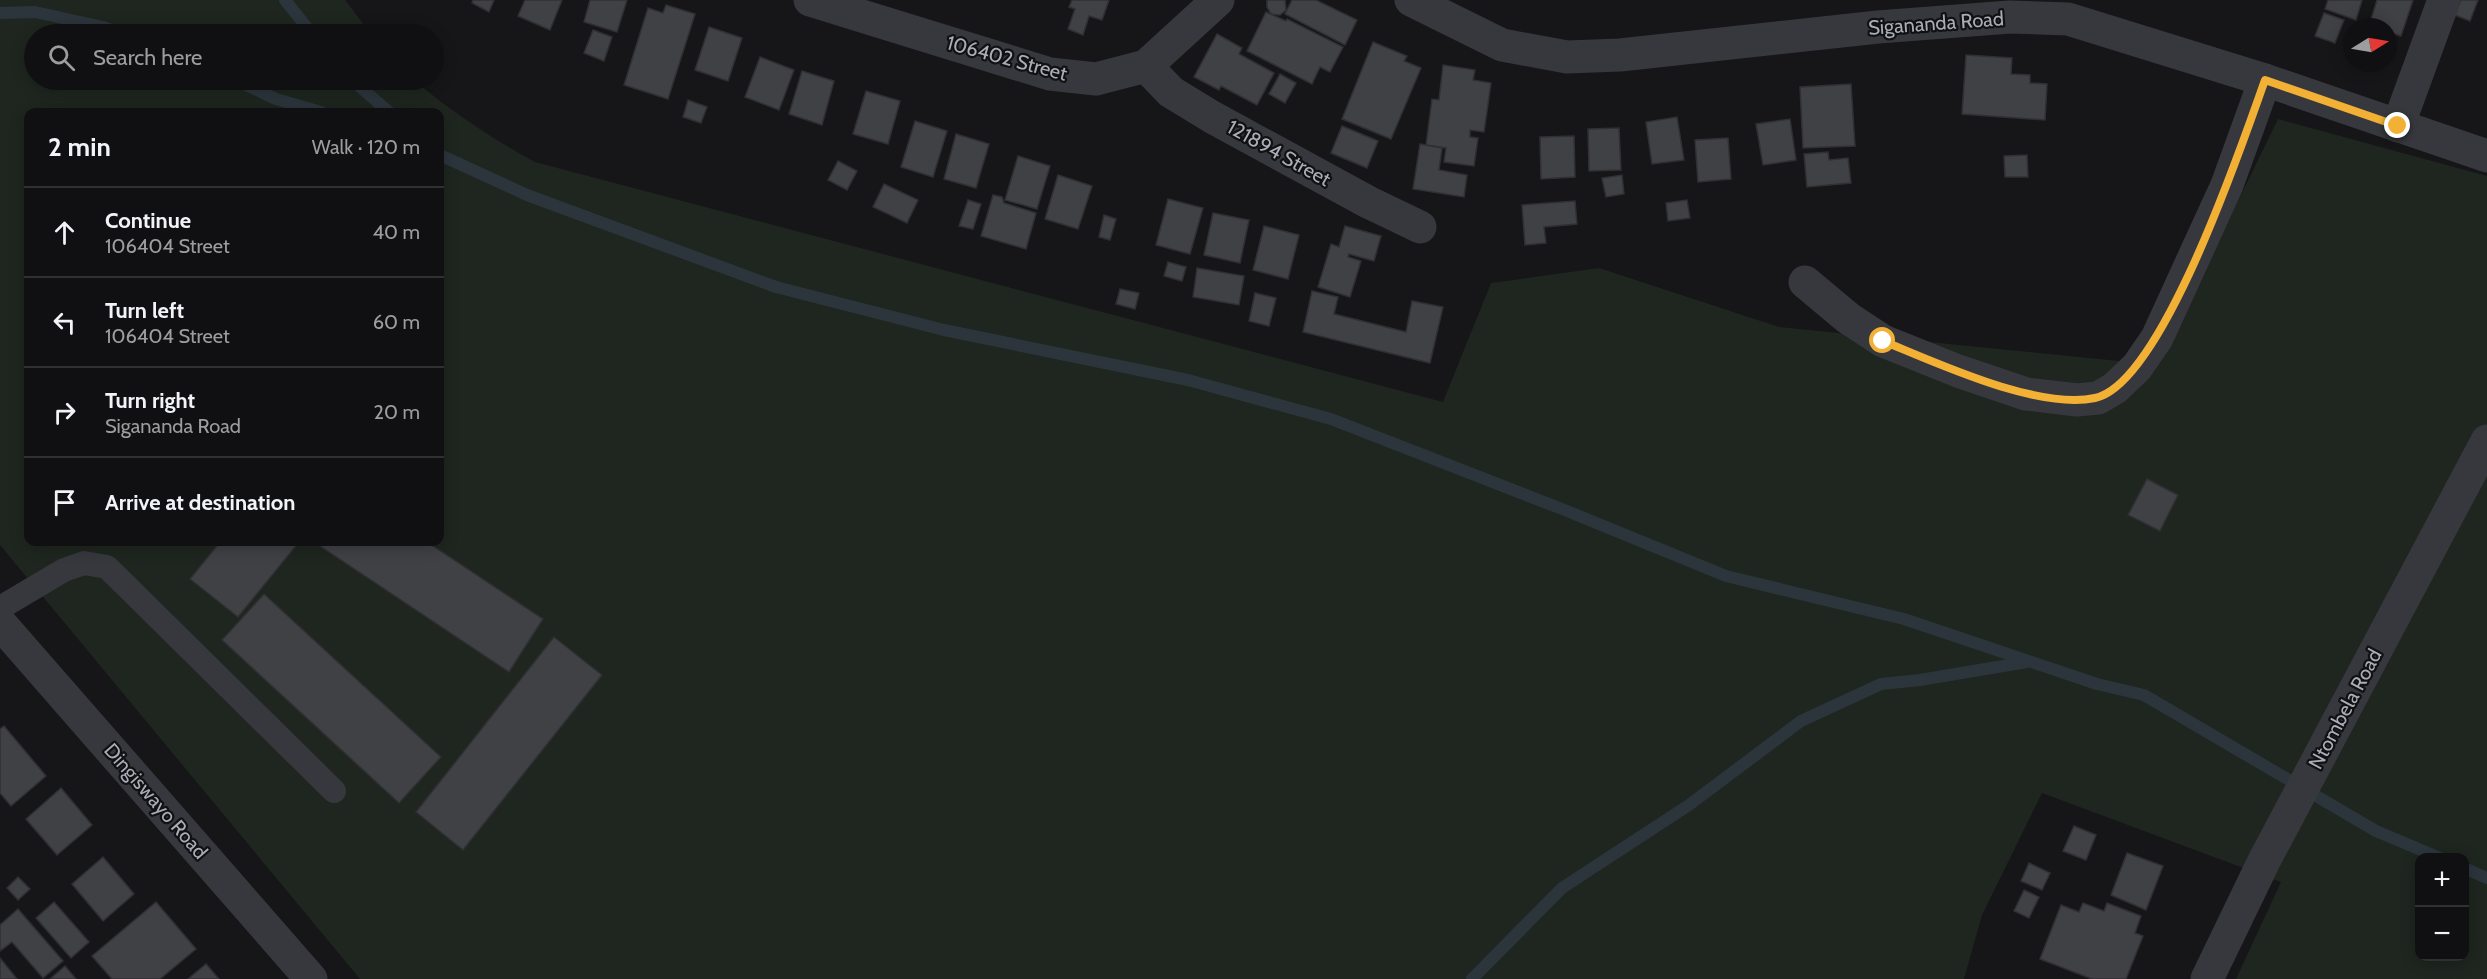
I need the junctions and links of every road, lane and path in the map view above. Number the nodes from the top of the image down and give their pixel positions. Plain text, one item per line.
1 (810, 0) edge
2 (1218, 0) edge
3 (1411, 0) edge
4 (2444, 0) edge
5 (1146, 66) junction
6 (2265, 80) junction
7 (2398, 126) junction
8 (2487, 156) edge
9 (1420, 227) dead end
10 (1805, 282) dead end
11 (2487, 441) edge
12 (0, 608) edge
13 (0, 623) edge
14 (334, 791) dead end
15 (311, 979) edge
16 (2206, 979) edge

1 - 5 street, 106402 Street
2 - 5 street, 106402 Street
3 - 6 street, Sigananda Road
4 - 7 street
5 - 9 street, 121894 Street
6 - 7 street, Sigananda Road
6 - 10 street
7 - 8 street, Sigananda Road
11 - 16 street, Ntombela Road
12 - 14 lane
13 - 15 street, Dingiswayo Road

